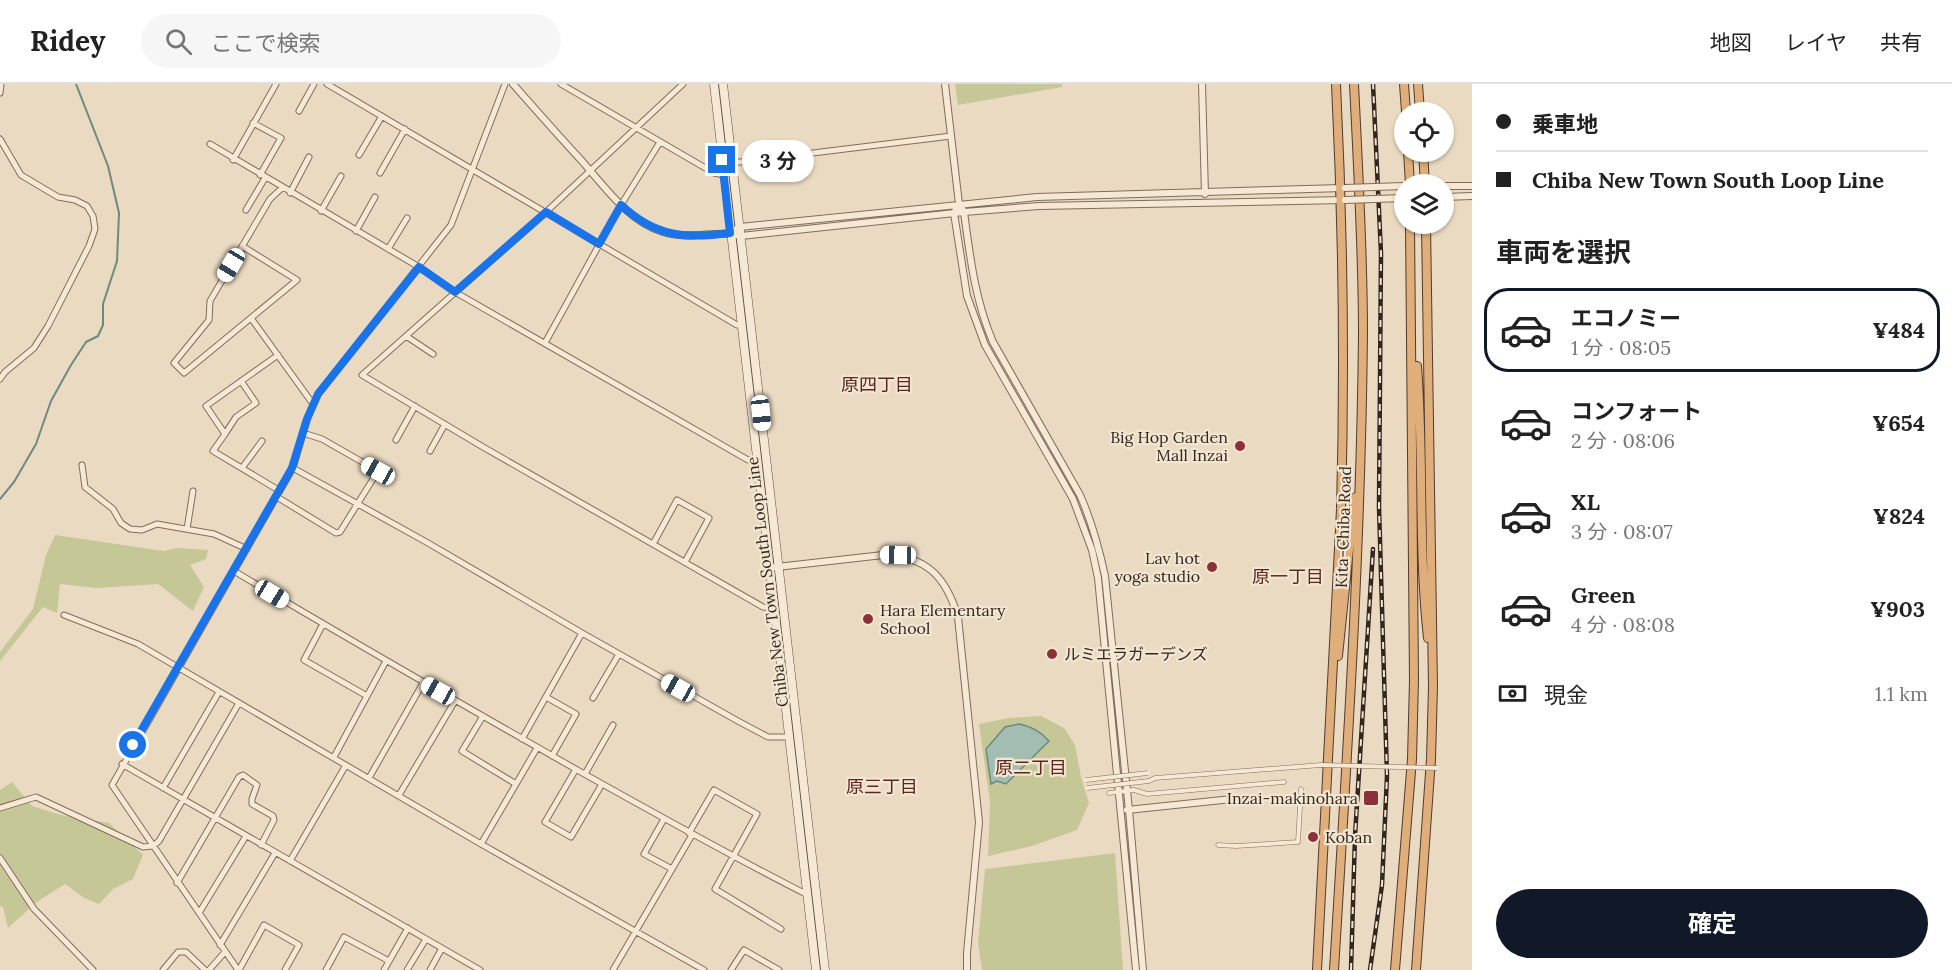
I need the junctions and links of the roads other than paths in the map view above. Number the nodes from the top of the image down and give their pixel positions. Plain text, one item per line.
1 (1, 84) edge
2 (276, 84) edge
3 (314, 84) edge
4 (327, 84) edge
5 (505, 84) edge
6 (513, 84) edge
7 (561, 84) edge
8 (683, 84) edge
9 (714, 84) edge
10 (723, 84) edge
11 (945, 84) edge
12 (1202, 84) edge
13 (1336, 84) edge
14 (1354, 84) edge
15 (1404, 84) edge
16 (1418, 84) edge
17 (0, 93) edge
18 (1405, 102) edge
19 (1419, 102) edge
20 (299, 111) dead end
21 (382, 116) junction
22 (254, 123) junction
23 (636, 127) junction
24 (405, 129) junction
25 (951, 136) junction
26 (0, 139) edge
27 (660, 142) junction
28 (210, 144) dead end
29 (359, 155) dead end
30 (309, 157) dead end
31 (233, 160) junction
32 (732, 163) junction
33 (472, 168) junction
34 (590, 170) junction
35 (380, 173) dead end
36 (724, 175) junction
37 (342, 176) dead end
38 (262, 177) junction
39 (1394, 186) edge
40 (1454, 186) edge
41 (1472, 186) edge
42 (282, 188) junction
43 (1343, 188) junction
44 (290, 193) junction
45 (1205, 193) junction
46 (1472, 196) edge
47 (375, 197) dead end
48 (1454, 197) edge
49 (1394, 198) edge
50 (1343, 200) junction
51 (1205, 201) junction
52 (959, 204) junction
53 (621, 205) junction
54 (246, 210) dead end
55 (321, 211) junction
56 (546, 212) junction
57 (964, 212) junction
58 (954, 213) junction
59 (406, 218) dead end
60 (356, 231) junction
61 (740, 232) junction
62 (730, 233) junction
63 (1410, 234) edge
64 (1426, 234) edge
65 (599, 244) junction
66 (242, 246) junction
67 (388, 249) junction
68 (419, 267) junction
69 (455, 292) junction
70 (251, 318) junction
71 (741, 324) junction
72 (406, 336) junction
73 (1411, 339) junction
74 (544, 343) junction
75 (433, 354) dead end
76 (278, 355) junction
77 (0, 379) edge
78 (241, 381) junction
79 (313, 404) junction
80 (415, 406) junction
81 (445, 424) junction
82 (303, 433) junction
83 (225, 434) junction
84 (261, 441) dead end
85 (396, 441) dead end
86 (430, 452) dead end
87 (757, 460) junction
88 (82, 465) dead end
89 (242, 468) junction
90 (292, 468) junction
91 (1360, 483) junction
92 (193, 491) dead end
93 (280, 491) junction
94 (277, 497) junction
95 (359, 505) junction
96 (188, 529) junction
97 (653, 544) junction
98 (247, 549) junction
99 (685, 562) junction
100 (779, 567) junction
101 (768, 568) junction
102 (234, 571) junction
103 (774, 608) junction
104 (64, 615) dead end
105 (323, 624) junction
106 (582, 633) junction
107 (619, 654) junction
108 (386, 662) junction
109 (178, 668) junction
110 (1332, 674) junction
111 (423, 682) junction
112 (1433, 687) junction
113 (219, 692) junction
114 (367, 696) junction
115 (546, 697) junction
116 (593, 698) dead end
117 (455, 701) junction
118 (239, 703) junction
119 (483, 716) junction
120 (613, 725) dead end
121 (794, 736) junction
122 (522, 739) junction
123 (537, 748) junction
124 (552, 756) junction
125 (334, 757) junction
126 (122, 764) junction
127 (346, 765) junction
128 (1437, 768) dead end
129 (576, 769) junction
130 (585, 774) junction
131 (369, 778) junction
132 (1155, 778) junction
133 (1284, 782) dead end
134 (516, 784) junction
135 (602, 784) junction
136 (163, 788) junction
137 (1301, 789) dead end
138 (1127, 791) junction
139 (1118, 792) junction
140 (1109, 793) dead end
141 (399, 795) junction
142 (1232, 799) dead end
143 (184, 800) junction
144 (0, 808) edge
145 (1120, 810) junction
146 (1129, 810) junction
147 (214, 818) junction
148 (664, 819) junction
149 (691, 834) junction
150 (246, 836) junction
151 (481, 844) junction
152 (261, 845) junction
153 (1218, 845) dead end
154 (153, 846) junction
155 (275, 853) junction
156 (733, 857) junction
157 (0, 858) edge
158 (290, 861) junction
159 (672, 869) junction
160 (177, 883) junction
161 (806, 894) junction
162 (199, 913) junction
163 (408, 928) junction
164 (781, 929) dead end
165 (636, 932) junction
166 (426, 939) junction
167 (220, 945) junction
168 (442, 948) junction
169 (225, 952) junction
170 (389, 961) junction
171 (93, 970) edge
172 (163, 970) edge
173 (207, 970) edge
174 (239, 970) edge
175 (285, 970) edge
176 (326, 970) edge
177 (384, 970) edge
178 (407, 970) edge
179 (430, 970) edge
180 (480, 970) edge
181 (613, 970) edge
182 (704, 970) edge
183 (731, 970) edge
184 (779, 970) edge
185 (816, 970) edge
186 (825, 970) edge
187 (967, 970) edge
188 (1136, 970) edge
189 (1143, 970) edge
190 (1317, 970) edge
191 (1334, 970) edge
192 (1395, 970) edge
193 (1416, 970) edge

1 - 17 street
2 - 22 street
3 - 20 street
4 - 21 street
5 - 33 street
6 - 34 street
7 - 23 street
8 - 23 street
9 - 36 main road, Chiba New Town South Loop Line
10 - 32 main road, Chiba New Town South Loop Line
11 - 25 street
12 - 45 street
13 - 43 highway, Kita-Chiba Road
14 - 91 highway, Kita-Chiba Road
15 - 18 highway
16 - 19 highway
21 - 24 street
21 - 29 street
22 - 31 street
22 - 38 street
23 - 27 street
23 - 34 street
24 - 33 street
24 - 35 street
25 - 32 street
25 - 52 street
26 - 77 street
27 - 36 street
27 - 53 street
28 - 31 street
30 - 44 street
31 - 38 street
32 - 61 main road, Chiba New Town South Loop Line
33 - 56 street
33 - 68 street
34 - 53 street
34 - 56 street
36 - 62 main road, Chiba New Town South Loop Line
37 - 55 street
38 - 42 street
38 - 54 street
39 - 43 street, bridge
40 - 41 street
42 - 44 street
42 - 66 street
43 - 45 street
43 - 50 highway, Kita-Chiba Road
44 - 55 street
45 - 51 street
45 - 52 street
46 - 48 street
47 - 60 street
49 - 50 street, bridge
50 - 51 street
50 - 110 highway, Kita-Chiba Road
51 - 57 street
52 - 57 street
52 - 58 street
52 - 61 street
53 - 62 street
53 - 65 street
55 - 60 street
56 - 65 street
56 - 69 street
57 - 58 street
57 - 138 street
58 - 61 street
58 - 139 street
59 - 67 street
60 - 67 street
61 - 62 street
61 - 100 main road, Chiba New Town South Loop Line
62 - 71 main road, Chiba New Town South Loop Line
63 - 73 highway
64 - 112 highway
65 - 71 street
65 - 74 street
66 - 70 street
66 - 70 street
67 - 68 street
68 - 69 street
68 - 79 street
69 - 72 street
69 - 74 street
70 - 76 street
71 - 87 main road, Chiba New Town South Loop Line
72 - 75 street
72 - 80 street
73 - 112 highway
73 - 192 highway
74 - 87 street
76 - 78 street
76 - 79 street
78 - 83 street
78 - 83 street
79 - 82 street
80 - 81 street
80 - 85 street
81 - 86 street
81 - 97 street
82 - 90 street
82 - 95 street
83 - 89 street
84 - 89 street
87 - 101 main road, Chiba New Town South Loop Line
88 - 96 street
89 - 93 street
90 - 93 street
90 - 95 street
91 - 110 highway
91 - 191 highway, Kita-Chiba Road
92 - 96 street
93 - 94 street
94 - 95 street
94 - 98 street
95 - 106 street
96 - 98 street
97 - 99 street
97 - 99 street
98 - 102 street
99 - 103 street
100 - 101 street
100 - 121 main road, Chiba New Town South Loop Line
100 - 187 street
101 - 103 main road, Chiba New Town South Loop Line
102 - 105 street
102 - 109 street
103 - 121 main road, Chiba New Town South Loop Line
104 - 109 street
105 - 108 street
105 - 114 street
106 - 107 street
106 - 115 street
107 - 116 street
107 - 121 street
108 - 111 street
108 - 114 street
109 - 113 street
109 - 126 street
110 - 190 highway, Kita-Chiba Road
111 - 117 street
111 - 131 street
112 - 193 highway
113 - 118 street
113 - 136 street
114 - 125 street
115 - 122 street
115 - 124 street
117 - 119 street
117 - 141 street
118 - 125 street
118 - 143 street
119 - 122 street
119 - 134 street
120 - 130 street
121 - 161 main road, Chiba New Town South Loop Line
121 - 186 main road, Chiba New Town South Loop Line
122 - 123 street
123 - 124 street
123 - 134 street
124 - 129 street
125 - 127 street
126 - 136 street
126 - 154 street
127 - 131 street
127 - 158 street
128 - 132 street, bridge
129 - 130 street
129 - 135 street
130 - 135 street
131 - 141 street
132 - 132 street, bridge
133 - 138 street
134 - 151 street
135 - 148 street
136 - 143 street
137 - 153 street
138 - 139 street
138 - 146 street
139 - 140 street
139 - 145 street
141 - 151 street
142 - 146 street
143 - 147 street
143 - 154 street
144 - 154 street
145 - 146 street
145 - 188 street
146 - 189 street
147 - 150 street
147 - 152 street
147 - 160 street
148 - 149 street
148 - 159 street
149 - 156 street
149 - 156 street
149 - 159 street
150 - 152 street
150 - 162 street
151 - 165 street
152 - 155 street
154 - 160 street
155 - 158 street
155 - 167 street
156 - 161 street
156 - 164 street
157 - 171 street
158 - 163 street
159 - 165 street
160 - 162 street
161 - 185 main road, Chiba New Town South Loop Line
162 - 167 street
163 - 166 street
163 - 170 street
165 - 181 street
165 - 182 street
166 - 168 street
166 - 178 street
167 - 169 street
168 - 179 street
168 - 180 street
169 - 173 street
169 - 174 street
170 - 176 street
170 - 177 street
172 - 173 street
174 - 175 street
183 - 184 street

